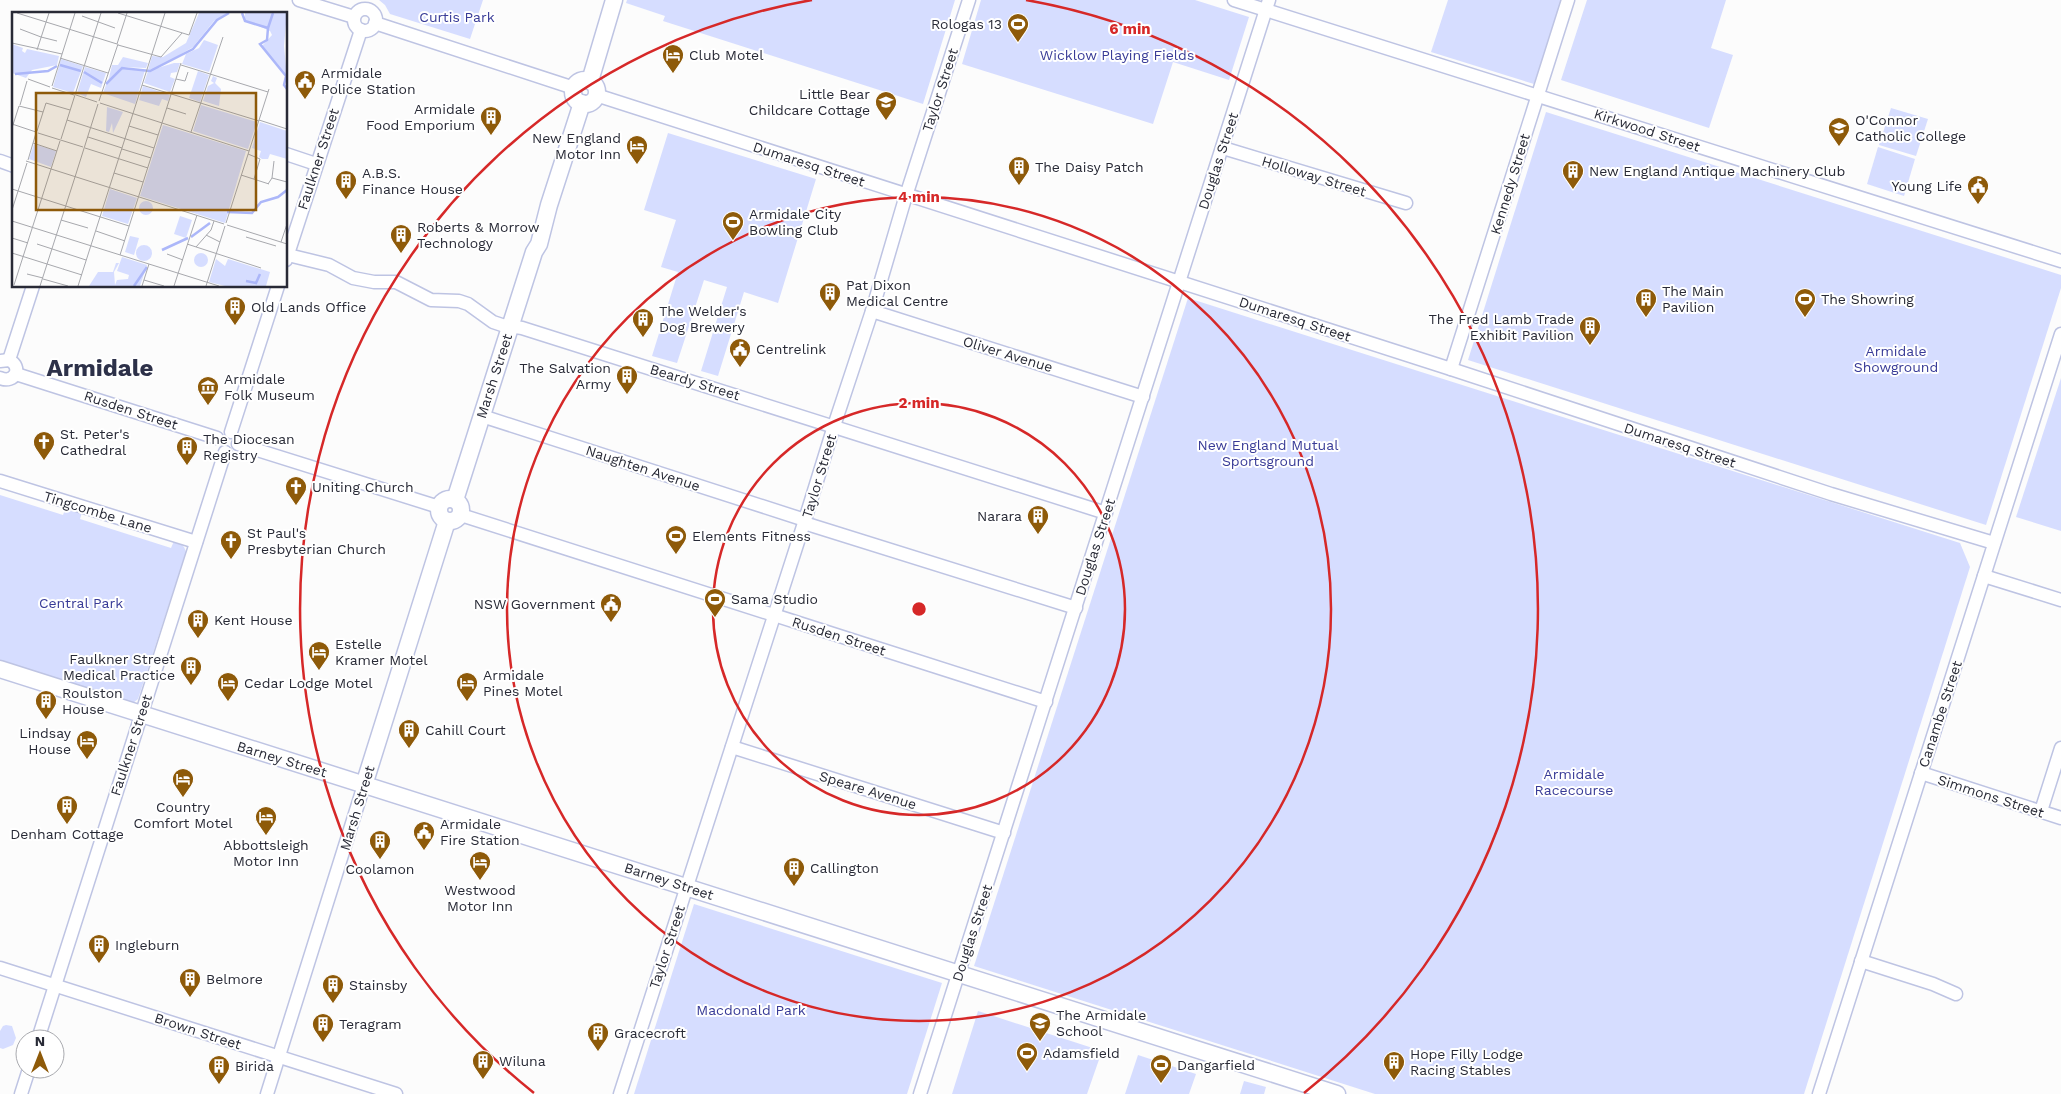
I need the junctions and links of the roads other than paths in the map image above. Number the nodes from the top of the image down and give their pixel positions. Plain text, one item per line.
1 (299, 0) edge
2 (614, 0) edge
3 (969, 0) edge
4 (1234, 0) edge
5 (1568, 0) edge
6 (370, 5) edge
7 (1267, 5) edge
8 (354, 17) junction
9 (375, 23) junction
10 (360, 30) junction
11 (574, 88) joint
12 (589, 93) junction
13 (1538, 96) junction
14 (1223, 148) junction
15 (288, 155) edge
16 (0, 161) edge
17 (316, 164) junction
18 (12, 165) edge
19 (906, 195) junction
20 (1406, 204) dead end
21 (288, 254) edge
22 (288, 257) edge
23 (2061, 261) edge
24 (1178, 282) junction
25 (32, 288) edge
26 (277, 288) edge
27 (872, 311) junction
28 (510, 326) junction
29 (2061, 334) edge
30 (5, 360) edge
31 (1451, 369) junction
32 (16, 374) junction
33 (1, 383) edge
34 (1143, 397) junction
35 (482, 416) junction
36 (834, 426) junction
37 (231, 432) junction
38 (217, 438) junction
39 (238, 444) junction
40 (225, 452) junction
41 (0, 481) edge
42 (450, 511) junction
43 (1106, 513) junction
44 (805, 522) junction
45 (196, 542) junction
46 (1994, 543) junction
47 (1984, 576) junction
48 (2061, 600) edge
49 (1076, 608) junction
50 (775, 616) junction
51 (0, 669) edge
52 (1046, 702) junction
53 (141, 714) junction
54 (732, 747) junction
55 (2061, 748) edge
56 (1921, 773) junction
57 (364, 785) junction
58 (2041, 812) junction
59 (2061, 818) edge
60 (1004, 833) junction
61 (687, 887) junction
62 (1861, 961) junction
63 (0, 968) edge
64 (959, 974) junction
65 (55, 985) junction
66 (1956, 994) dead end
67 (41, 1029) edge
68 (279, 1057) junction
69 (26, 1079) edge
70 (21, 1094) edge
71 (267, 1094) edge
72 (396, 1094) edge
73 (620, 1094) edge
74 (920, 1094) edge
75 (1337, 1094) edge
76 (1819, 1094) edge

1 - 8 street
2 - 12 main road, Marsh Street
3 - 19 street, Taylor Street
4 - 7 street, Kirkwood Street
5 - 13 street, Kennedy Street
6 - 8 street
6 - 9 street
7 - 13 street, Kirkwood Street
7 - 14 street, Douglas Street
8 - 10 street
9 - 10 street
9 - 11 street
10 - 17 street, Faulkner Street
11 - 12 main road
12 - 19 street, Dumaresq Street
12 - 28 main road, Marsh Street
13 - 23 street, Kirkwood Street
13 - 31 street, Kennedy Street
14 - 20 street, Holloway Street
14 - 24 street, Douglas Street
15 - 17 street
16 - 18 street
17 - 21 street, Faulkner Street
19 - 24 street, Dumaresq Street
19 - 27 street, Taylor Street
22 - 28 street, Beardy Street
24 - 31 street, Dumaresq Street
24 - 34 street, Douglas Street
25 - 30 street
26 - 37 street
27 - 34 street, Oliver Avenue
27 - 36 street, Taylor Street
28 - 35 main road, Marsh Street
28 - 36 street, Beardy Street
29 - 46 street, Canambe Street
30 - 32 street
31 - 46 street, Dumaresq Street
32 - 33 street
32 - 38 street, Rusden Street
34 - 43 street, Douglas Street
35 - 42 main road, Marsh Street
35 - 44 street, Naughten Avenue
36 - 43 street, Beardy Street
36 - 44 street, Taylor Street
37 - 38 street
37 - 39 street
38 - 40 street
39 - 40 street
39 - 42 street, Rusden Street
40 - 45 street, Faulkner Street
41 - 45 street, Tingcombe Lane
42 - 50 street, Rusden Street
42 - 57 main road, Marsh Street
43 - 49 street, Douglas Street
44 - 49 street, Naughten Avenue
44 - 50 street, Taylor Street
45 - 53 street, Faulkner Street
46 - 47 street, Canambe Street
47 - 48 street
47 - 56 street, Canambe Street
49 - 52 street, Douglas Street
50 - 52 street, Rusden Street
50 - 54 street, Taylor Street
51 - 53 main road, Barney Street
52 - 60 street, Douglas Street
53 - 57 main road, Barney Street
53 - 65 street, Faulkner Street
54 - 60 street, Speare Avenue
54 - 61 street, Taylor Street
55 - 58 street
56 - 58 street, Simmons Street
56 - 62 street, Canambe Street
57 - 61 main road, Barney Street
57 - 68 street, Marsh Street
58 - 59 street, Simmons Street
60 - 64 street, Douglas Street
61 - 64 main road, Barney Street
61 - 73 street, Taylor Street
62 - 66 street
62 - 76 street, Canambe Street
63 - 65 street, Brown Street
64 - 74 street, Douglas Street
64 - 75 main road, Barney Street
65 - 67 street, Faulkner Street
65 - 68 street, Brown Street
68 - 71 street, Marsh Street
68 - 72 street, Brown Street
69 - 70 street

